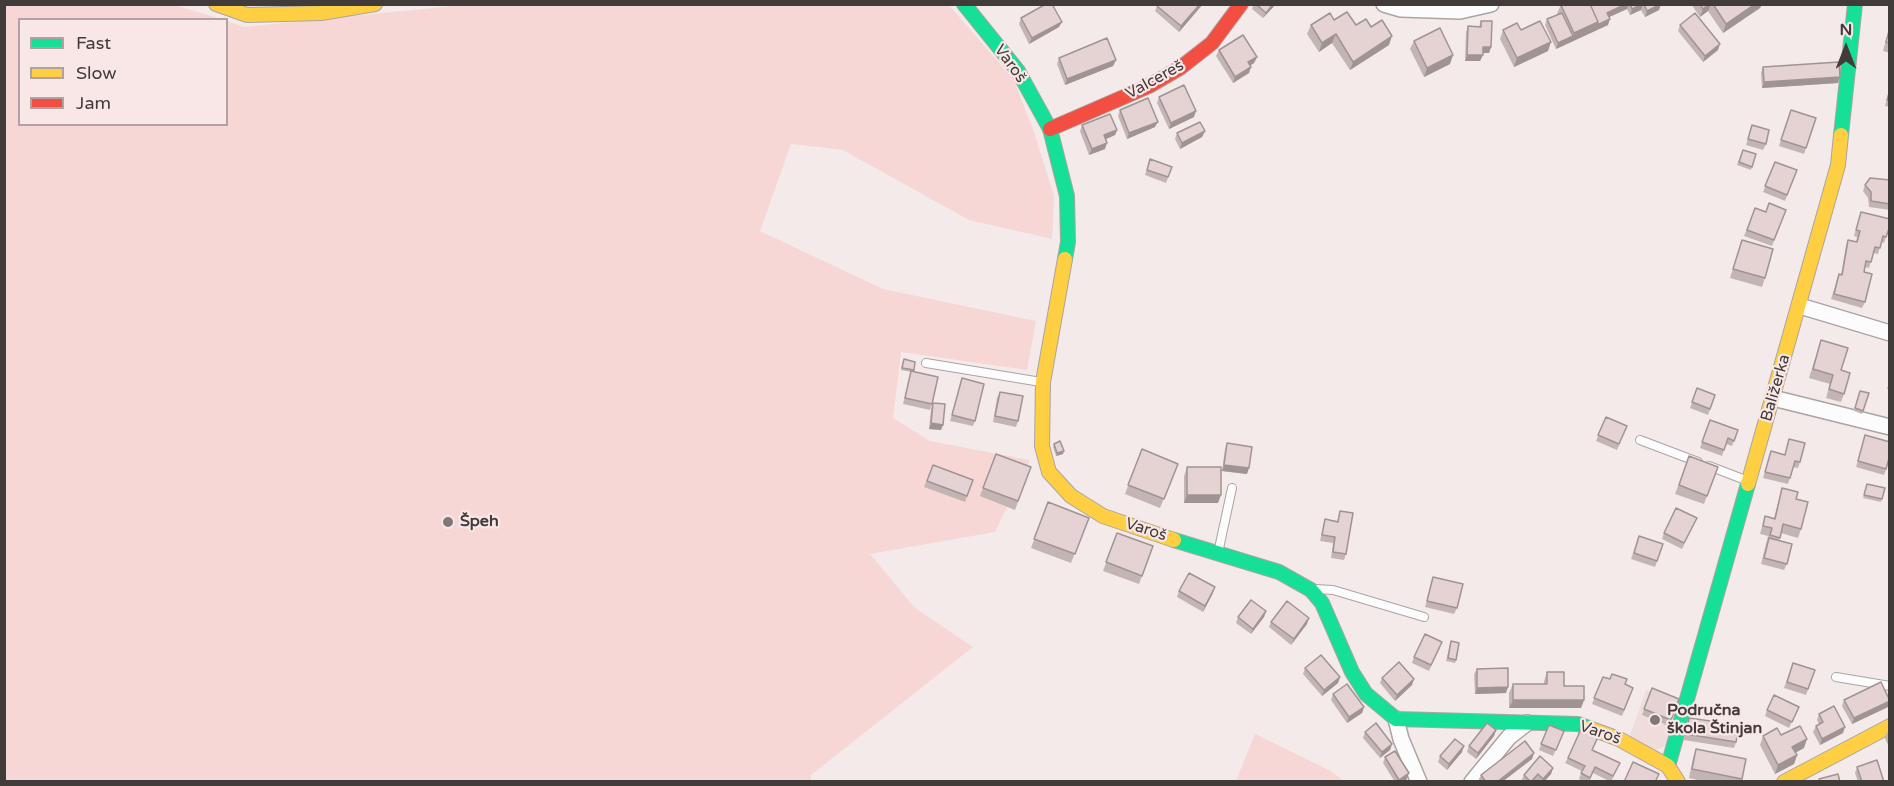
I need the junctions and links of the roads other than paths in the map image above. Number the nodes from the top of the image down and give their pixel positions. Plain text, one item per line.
1 (216, 4) edge
2 (375, 4) edge
3 (964, 4) edge
4 (1241, 4) edge
5 (1384, 4) edge
6 (1491, 4) edge
7 (1855, 4) edge
8 (1050, 129) junction
9 (1800, 306) junction
10 (1890, 333) edge
11 (926, 363) dead end
12 (1043, 382) junction
13 (1773, 398) junction
14 (1890, 427) edge
15 (1640, 440) dead end
16 (1749, 481) junction
17 (1232, 488) dead end
18 (1218, 554) junction
19 (1311, 590) junction
20 (1424, 617) dead end
21 (1836, 677) dead end
22 (1890, 686) edge
23 (1396, 719) junction
24 (1527, 723) junction
25 (1890, 726) edge
26 (1668, 766) junction
27 (1419, 782) edge
28 (1472, 782) edge
29 (1678, 782) edge
30 (1784, 782) edge

1 - 2 main road
3 - 8 main road, Varoš
4 - 8 main road, Valcereš
5 - 6 street
7 - 9 main road, Baližerka
8 - 12 main road, Varoš
9 - 10 street
9 - 13 main road, Baližerka
11 - 12 lane
12 - 18 main road, Varoš
13 - 14 street
13 - 16 main road, Baližerka
15 - 16 lane
16 - 26 main road, Baližerka
17 - 18 lane
18 - 19 main road, Varoš
19 - 20 lane
19 - 23 main road, Varoš
21 - 22 lane
23 - 24 main road, Varoš
23 - 27 street
24 - 26 main road, Varoš
24 - 28 street
25 - 30 main road
26 - 29 main road

